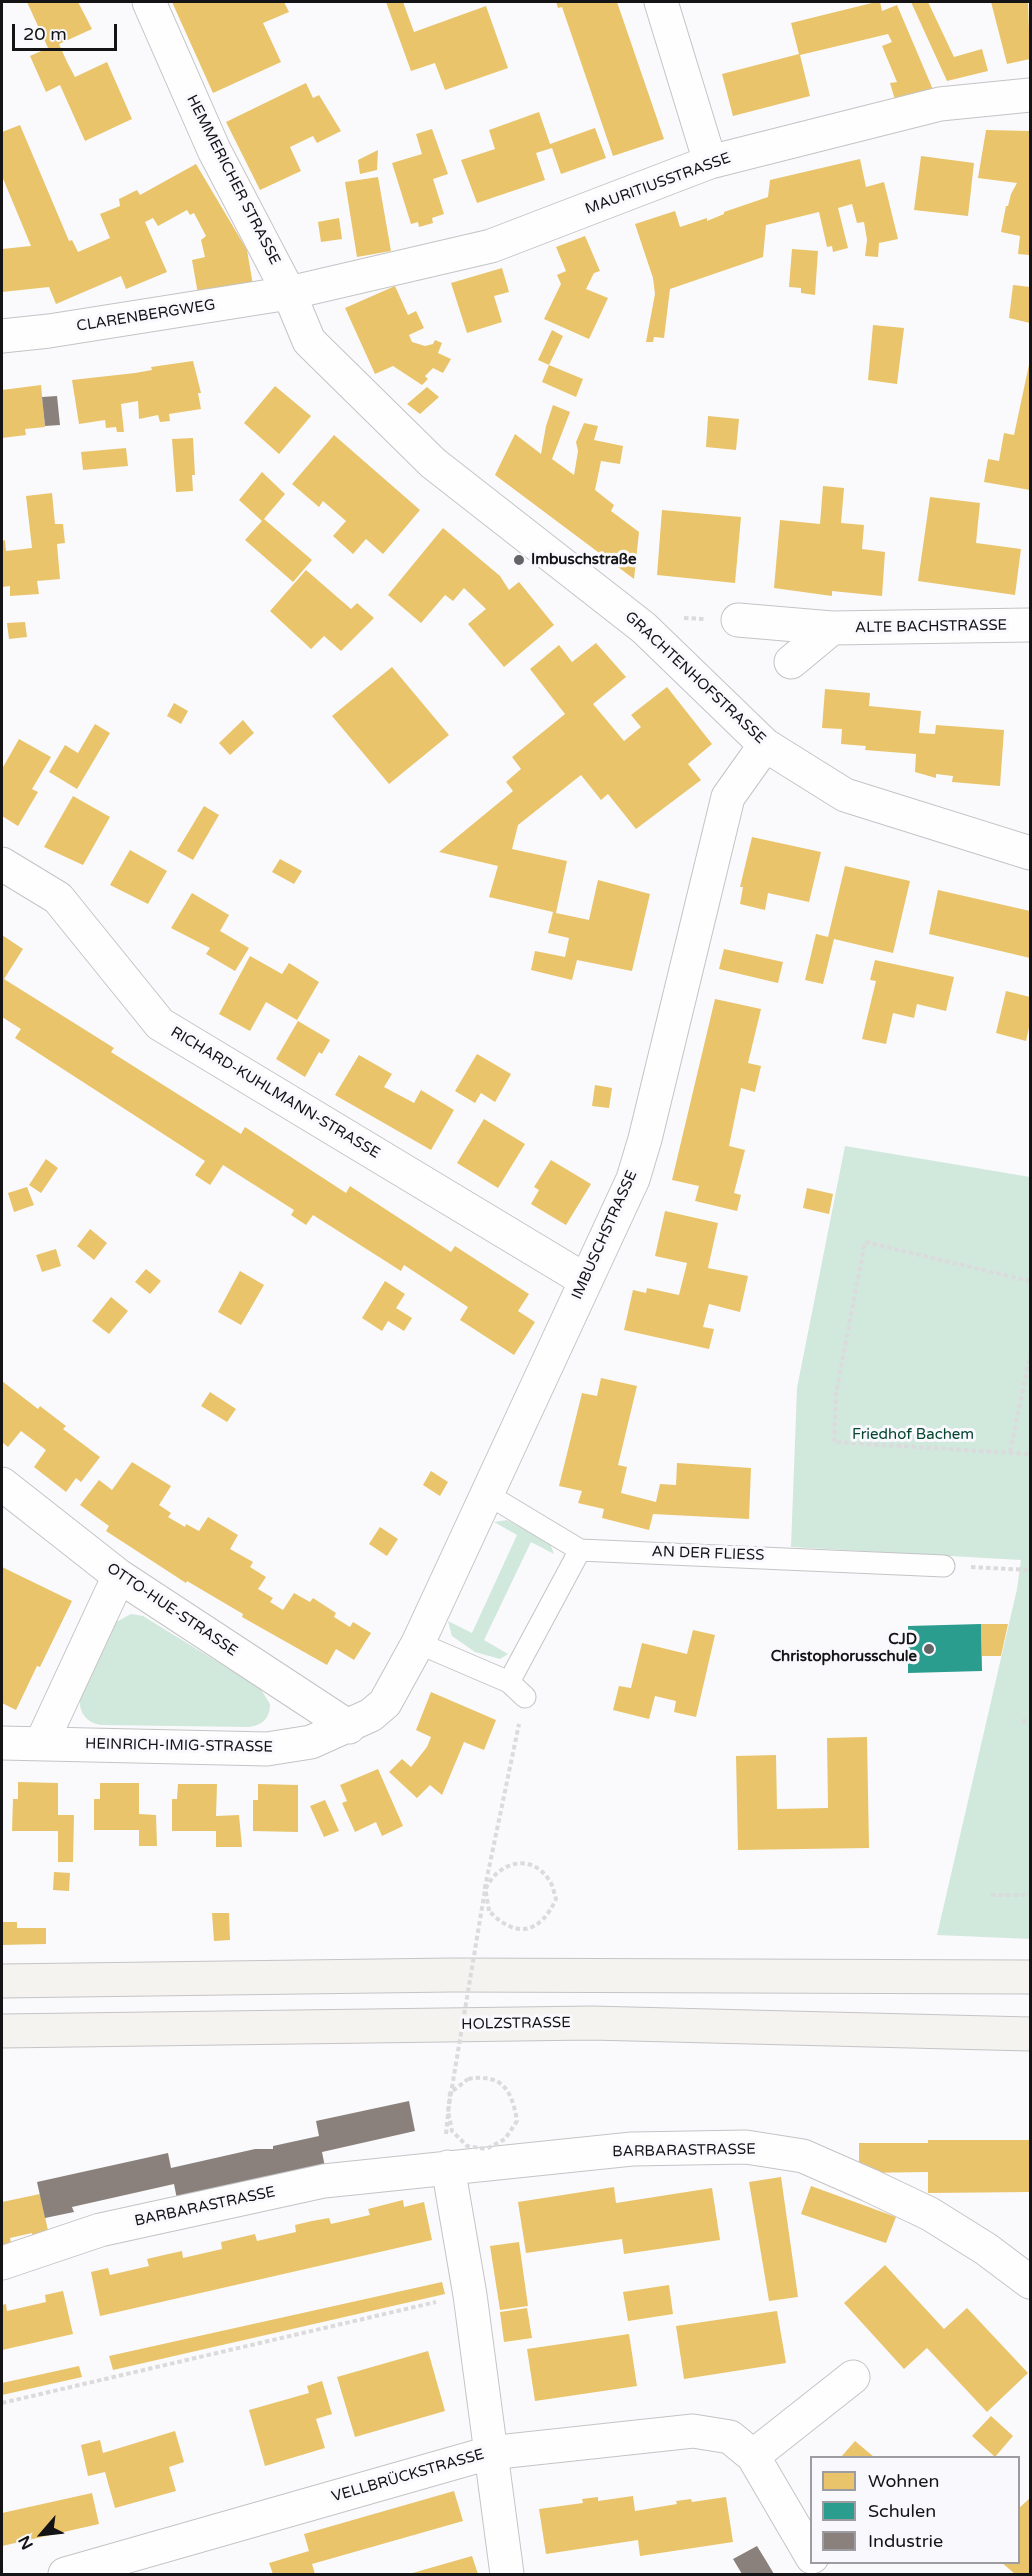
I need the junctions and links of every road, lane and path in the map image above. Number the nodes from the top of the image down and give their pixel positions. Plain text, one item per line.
1 (148, 2) edge
2 (661, 2) edge
3 (1030, 95) edge
4 (710, 162) junction
5 (289, 293) junction
6 (2, 336) edge
7 (738, 620) joint
8 (1030, 625) edge
9 (644, 628) junction
10 (832, 628) junction
11 (791, 662) dead end
12 (765, 745) junction
13 (1030, 853) edge
14 (2, 864) edge
15 (585, 1280) junction
16 (1030, 1281) edge
17 (1030, 1355) edge
18 (1010, 1452) junction
19 (1030, 1454) edge
20 (2, 1484) edge
21 (487, 1494) junction
22 (580, 1550) junction
23 (944, 1566) joint
24 (1030, 1570) edge
25 (119, 1576) junction
26 (418, 1643) junction
27 (517, 1689) junction
28 (1022, 1721) dead end
29 (1030, 1721) edge
30 (349, 1727) junction
31 (2, 1743) edge
32 (41, 1744) junction
33 (991, 1894) dead end
34 (1030, 1895) edge
35 (1030, 1977) edge
36 (2, 1981) edge
37 (2, 2031) edge
38 (1030, 2034) edge
39 (448, 2167) junction
40 (2, 2263) edge
41 (1030, 2282) edge
42 (470, 2295) junction
43 (853, 2377) dead end
44 (2, 2403) edge
45 (489, 2453) junction
46 (753, 2456) junction
47 (810, 2554) edge
48 (65, 2574) edge
49 (507, 2574) edge

1 - 5 street, HEMMERICHER STRASSE
2 - 4 street
3 - 4 street, MAURITIUSSTRASSE
4 - 5 street, MAURITIUSSTRASSE
5 - 6 street, CLARENBERGWEG
5 - 9 street, GRACHTENHOFSTRASSE
7 - 9 path
7 - 10 street, ALTE BACHSTRASSE
8 - 10 street, ALTE BACHSTRASSE
9 - 12 street, GRACHTENHOFSTRASSE
10 - 11 street
12 - 13 street, GRACHTENHOFSTRASSE
12 - 15 street, IMBUSCHSTRASSE
14 - 15 street, RICHARD-KUHLMANN-STRASSE
15 - 21 street, IMBUSCHSTRASSE
16 - 18 path
17 - 18 path
18 - 19 path
20 - 25 street, OTTO-HUE-STRASSE
21 - 22 lane, AN DER FLIESS
21 - 26 street, IMBUSCHSTRASSE
22 - 23 lane, AN DER FLIESS
22 - 27 lane
23 - 24 path
25 - 30 street, OTTO-HUE-STRASSE
25 - 32 street
26 - 27 lane
26 - 30 street, HEINRICH-IMIG-STRASSE
27 - 39 path, bridge
28 - 29 path
30 - 32 street, HEINRICH-IMIG-STRASSE
31 - 32 street, HEINRICH-IMIG-STRASSE
33 - 34 path
35 - 36 main road
37 - 38 main road, HOLZSTRASSE
39 - 40 street, BARBARASTRASSE
39 - 41 street, BARBARASTRASSE
39 - 42 street
42 - 44 path
42 - 45 street
43 - 46 street
45 - 46 street, VELLBRÜCKSTRASSE
45 - 48 street, VELLBRÜCKSTRASSE
45 - 49 street
46 - 47 street, VELLBRÜCKSTRASSE

